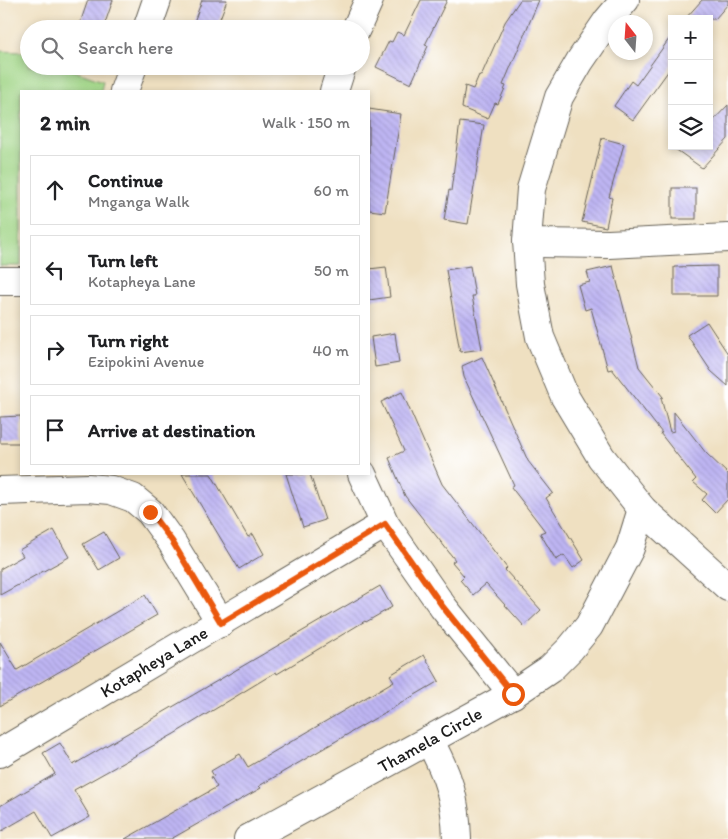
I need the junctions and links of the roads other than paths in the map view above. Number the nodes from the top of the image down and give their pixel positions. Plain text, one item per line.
1 (157, 0) edge
2 (369, 0) edge
3 (625, 0) edge
4 (150, 20) edge
5 (360, 20) edge
6 (130, 75) edge
7 (339, 75) edge
8 (124, 90) edge
9 (334, 90) edge
10 (728, 238) edge
11 (527, 241) junction
12 (0, 281) edge
13 (20, 281) edge
14 (362, 475) edge
15 (0, 491) edge
16 (642, 509) junction
17 (385, 524) junction
18 (728, 587) edge
19 (221, 623) junction
20 (513, 694) junction
21 (429, 740) junction
22 (0, 753) edge
23 (279, 831) edge
24 (248, 839) edge
25 (457, 839) edge

1 - 4 street
2 - 5 street
3 - 11 street
6 - 8 street
7 - 9 street
10 - 11 street
11 - 16 street
12 - 13 street
14 - 17 street
15 - 19 street
16 - 18 street
16 - 20 street, Thamela Circle
17 - 19 street, Kotapheya Lane
17 - 20 street
19 - 22 street, Kotapheya Lane
20 - 21 street, Thamela Circle
21 - 23 street, Thamela Circle
21 - 25 street
23 - 24 street, Thamela Circle

